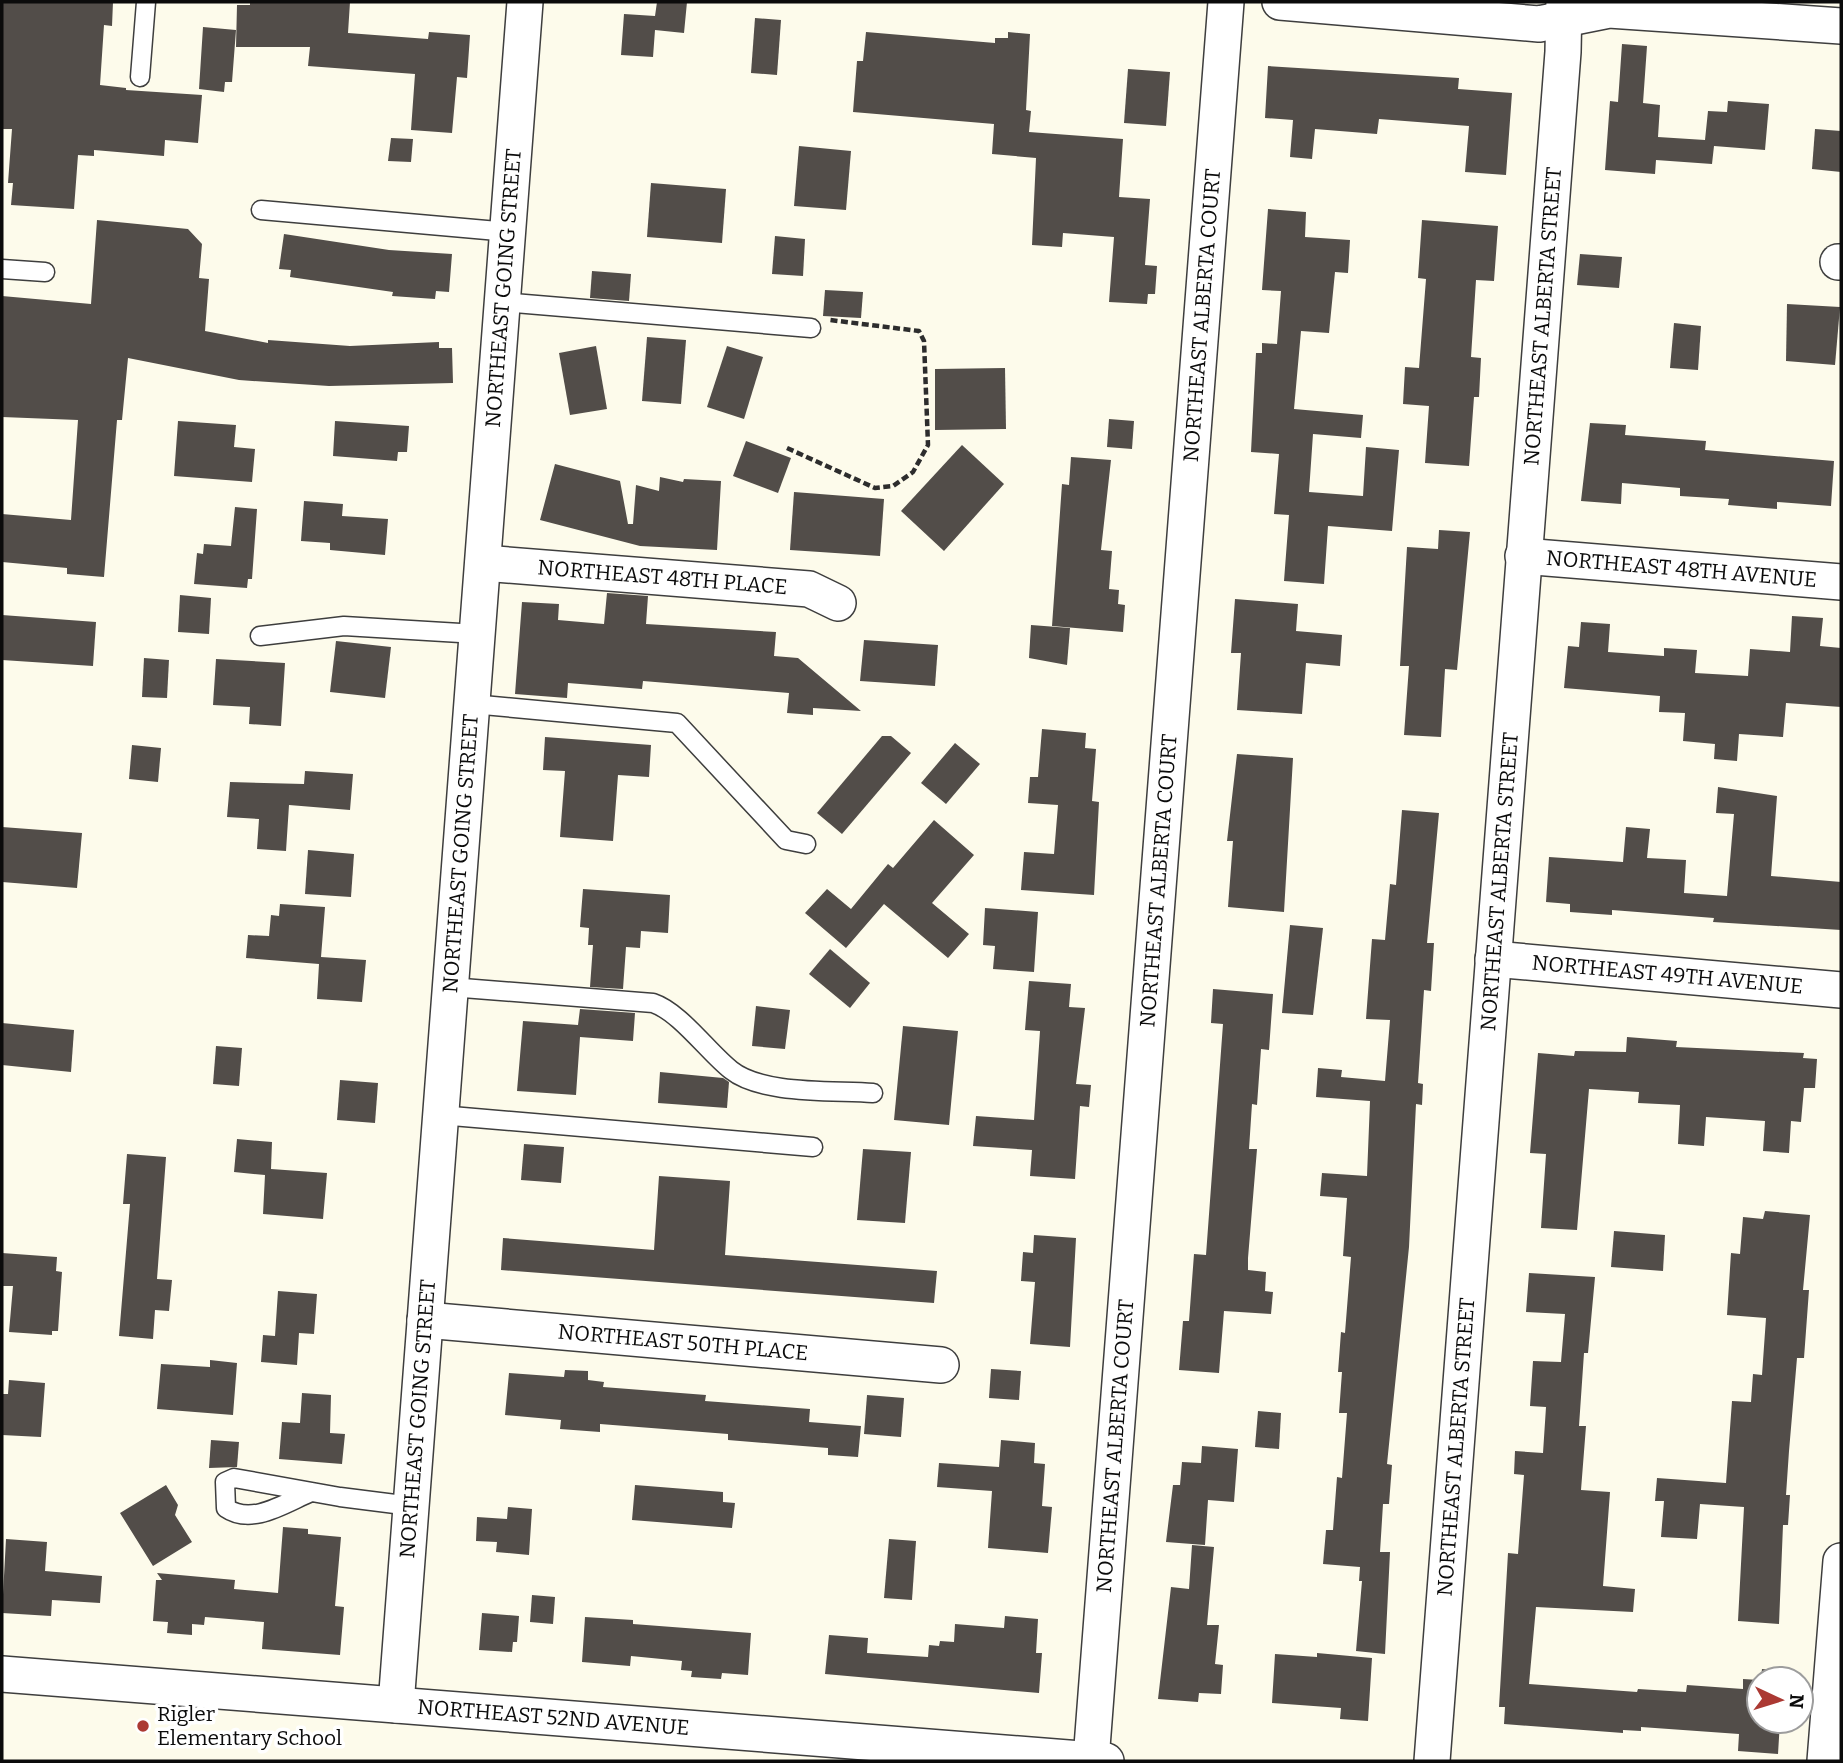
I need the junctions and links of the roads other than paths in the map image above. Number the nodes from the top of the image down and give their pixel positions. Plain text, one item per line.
1 (146, 2) edge
2 (525, 2) edge
3 (1226, 2) edge
4 (1280, 2) edge
5 (1564, 10) edge
6 (1841, 26) edge
7 (140, 77) dead end
8 (261, 210) dead end
9 (509, 232) junction
10 (2, 269) edge
11 (45, 272) dead end
12 (503, 302) junction
13 (811, 328) road end
14 (1523, 556) junction
15 (483, 563) junction
16 (1841, 582) edge
17 (838, 603) dead end
18 (477, 634) junction
19 (260, 636) dead end
20 (472, 704) junction
21 (806, 844) dead end
22 (1493, 959) junction
23 (450, 986) junction
24 (1841, 990) edge
25 (873, 1093) dead end
26 (440, 1115) junction
27 (813, 1147) dead end
28 (425, 1320) junction
29 (941, 1365) dead end
30 (311, 1492) dead end
31 (411, 1506) junction
32 (1841, 1561) edge
33 (2, 1674) edge
34 (396, 1705) junction
35 (854, 1750) edge
36 (1098, 1761) edge
37 (1432, 1761) edge
38 (1825, 1761) edge

1 - 7 lane
2 - 9 street, NORTHEAST GOING STREET
3 - 36 street, NORTHEAST ALBERTA COURT
4 - 5 street
5 - 6 street
5 - 14 street, NORTHEAST ALBERTA STREET
8 - 9 lane
9 - 12 street, NORTHEAST GOING STREET
10 - 11 lane
12 - 13 lane
12 - 15 street, NORTHEAST GOING STREET
14 - 16 street, NORTHEAST 48TH AVENUE
14 - 22 street, NORTHEAST ALBERTA STREET
15 - 17 street, NORTHEAST 48TH PLACE
15 - 18 street, NORTHEAST GOING STREET
18 - 19 lane
18 - 20 street, NORTHEAST GOING STREET
20 - 21 lane
20 - 23 street, NORTHEAST GOING STREET
22 - 24 street, NORTHEAST 49TH AVENUE
22 - 37 street, NORTHEAST ALBERTA STREET
23 - 25 lane
23 - 26 street, NORTHEAST GOING STREET
26 - 27 lane
26 - 28 street, NORTHEAST GOING STREET
28 - 29 street, NORTHEAST 50TH PLACE
28 - 31 street, NORTHEAST GOING STREET
30 - 31 lane
31 - 34 street, NORTHEAST GOING STREET
32 - 38 street
33 - 34 street, NORTHEAST 52ND AVENUE
34 - 35 street, NORTHEAST 52ND AVENUE
35 - 36 street, NORTHEAST 52ND AVENUE

